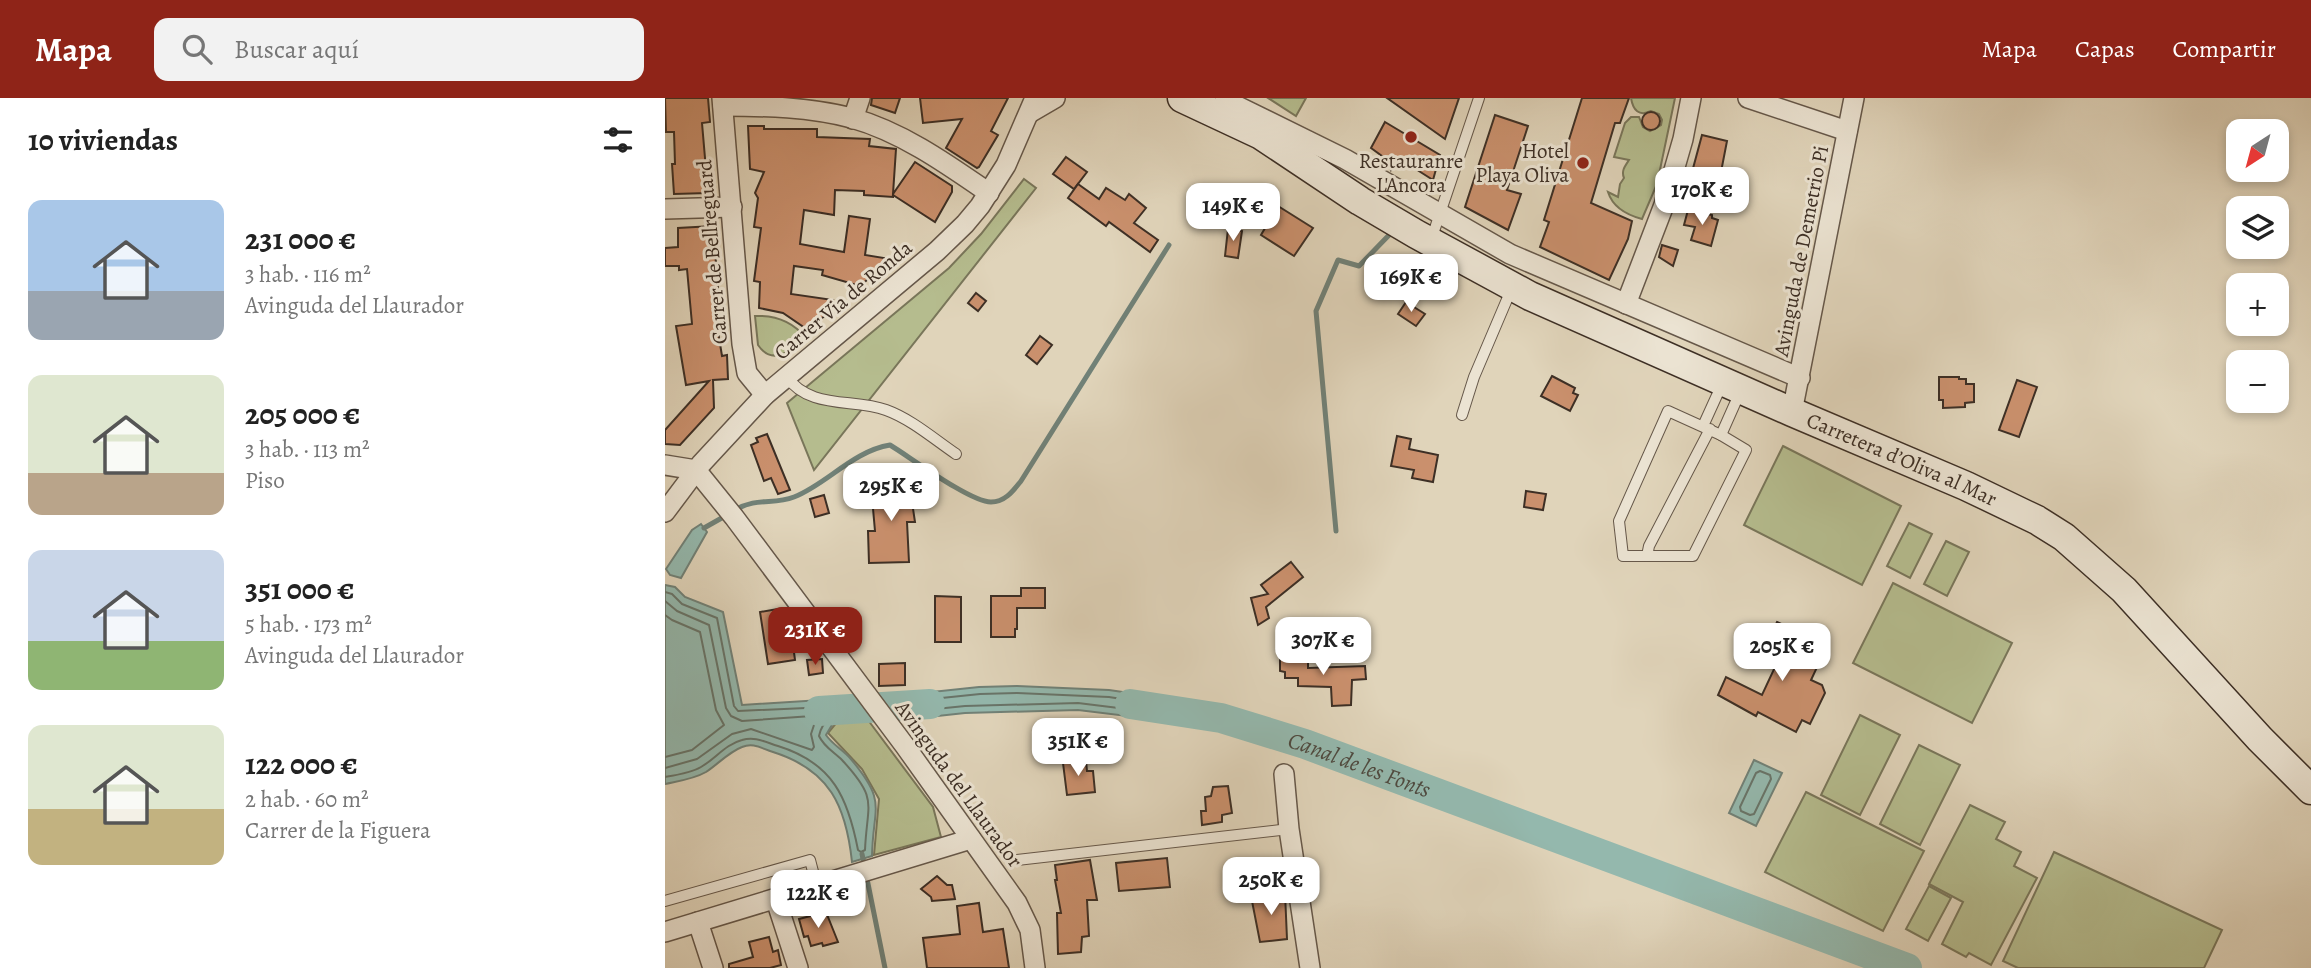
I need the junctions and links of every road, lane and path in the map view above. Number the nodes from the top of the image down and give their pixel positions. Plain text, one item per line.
1 (860, 98) edge
2 (1046, 98) edge
3 (1055, 98) edge
4 (1479, 98) edge
5 (1691, 98) edge
6 (1748, 98) edge
7 (1854, 98) edge
8 (1199, 99) edge
9 (723, 102) edge
10 (1033, 105) edge
11 (853, 119) junction
12 (1847, 131) junction
13 (989, 192) junction
14 (732, 207) junction
15 (665, 209) edge
16 (1440, 214) junction
17 (1423, 238) junction
18 (1508, 274) junction
19 (1626, 304) junction
20 (786, 376) junction
21 (1800, 378) junction
22 (1732, 386) junction
23 (765, 395) junction
24 (1792, 412) junction
25 (1462, 415) dead end
26 (1707, 428) junction
27 (1721, 435) junction
28 (956, 454) dead end
29 (665, 465) edge
30 (697, 470) junction
31 (665, 511) edge
32 (1647, 556) junction
33 (1284, 774) dead end
34 (2311, 790) edge
35 (1289, 829) junction
36 (971, 839) junction
37 (1017, 860) dead end
38 (817, 887) junction
39 (776, 900) junction
40 (665, 901) edge
41 (698, 922) junction
42 (665, 932) edge
43 (713, 968) edge
44 (798, 968) edge
45 (1035, 968) edge
46 (1310, 968) edge

1 - 11 street
2 - 10 street, Carrer Via de Ronda
3 - 10 street
4 - 16 lane
5 - 19 street
6 - 12 street
7 - 12 street, Avinguda de Demetrio Pi
8 - 16 street
8 - 17 street, Carretera d’Oliva al Mar
9 - 11 street
9 - 14 street, Carrer de Bellreguard
10 - 13 street, Carrer Via de Ronda
11 - 13 street
12 - 21 street, Avinguda de Demetrio Pi
13 - 20 street, Carrer Via de Ronda
14 - 15 street
14 - 23 street, Carrer de Bellreguard
16 - 17 lane
16 - 18 street
17 - 18 street, Carretera d’Oliva al Mar
18 - 19 street
18 - 22 street, Carretera d’Oliva al Mar
18 - 25 lane
19 - 21 street
20 - 23 street, Carrer Via de Ronda
20 - 28 lane
21 - 24 street, Avinguda de Demetrio Pi
22 - 24 street, Carretera d’Oliva al Mar
22 - 26 lane
22 - 27 lane
23 - 30 street, Carrer Via de Ronda
24 - 34 street, Carretera d’Oliva al Mar
26 - 27 lane
26 - 32 lane
26 - 32 lane
27 - 32 lane
29 - 30 street
30 - 31 street, Carrer Via de Ronda
30 - 36 street, Avinguda del Llaurador
33 - 35 street
35 - 37 lane
35 - 46 street
36 - 38 street
36 - 45 street, Avinguda del Llaurador
38 - 39 street
38 - 40 lane
39 - 41 street
39 - 44 street
41 - 42 street
41 - 43 street

